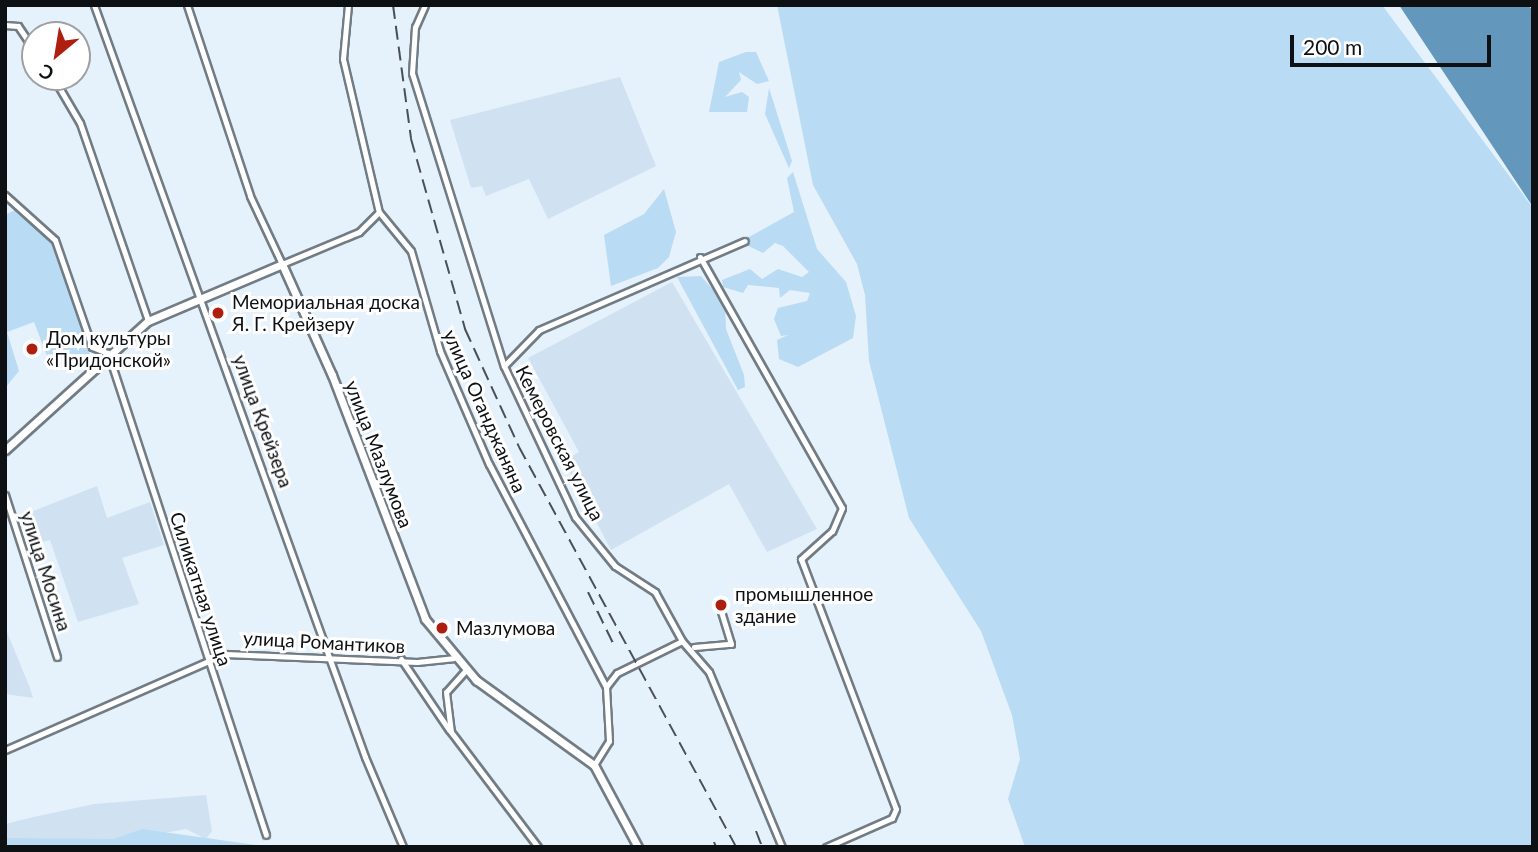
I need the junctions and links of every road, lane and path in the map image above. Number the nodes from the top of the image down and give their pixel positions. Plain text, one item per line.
1 (94, 5) edge
2 (187, 5) edge
3 (348, 5) edge
4 (425, 5) edge
5 (5, 25) edge
6 (21, 30) edge
7 (61, 91) edge
8 (5, 195) edge
9 (379, 212) junction
10 (745, 241) dead end
11 (700, 257) junction
12 (282, 264) junction
13 (201, 296) junction
14 (148, 321) junction
15 (108, 353) junction
16 (503, 366) junction
17 (5, 450) edge
18 (5, 495) edge
19 (721, 612) dead end
20 (682, 641) junction
21 (694, 647) junction
22 (329, 655) junction
23 (57, 657) dead end
24 (207, 657) junction
25 (453, 658) junction
26 (401, 659) junction
27 (466, 671) junction
28 (606, 687) junction
29 (451, 732) junction
30 (5, 750) edge
31 (594, 765) junction
32 (266, 835) dead end
33 (403, 847) edge
34 (538, 847) edge
35 (638, 847) edge
36 (782, 847) edge
37 (826, 847) edge

1 - 13 street, улица Крейзера
2 - 12 street, улица Мазлумова
3 - 9 street, улица Оганджаняна
4 - 16 street, Кемеровская улица
5 - 6 street
7 - 14 street
8 - 15 street
9 - 12 street
9 - 28 street, улица Оганджаняна
10 - 11 street
11 - 16 street
11 - 37 street
12 - 13 street
12 - 25 street, улица Мазлумова
13 - 14 street
13 - 22 street, улица Крейзера
14 - 15 street
15 - 17 street
15 - 24 street, Силикатная улица
16 - 20 street, Кемеровская улица
18 - 23 street, улица Мосина
19 - 21 street
20 - 21 street
20 - 28 street
21 - 36 street
22 - 24 street, улица Романтиков
22 - 26 street, улица Романтиков
22 - 33 street, улица Крейзера
24 - 30 street, улица Романтиков
24 - 32 street, Силикатная улица
25 - 26 street, улица Романтиков
25 - 27 street, улица Мазлумова
26 - 29 street
27 - 29 street
27 - 31 street, улица Мазлумова
28 - 31 street, улица Оганджаняна
29 - 34 street
31 - 35 street, улица Мазлумова

